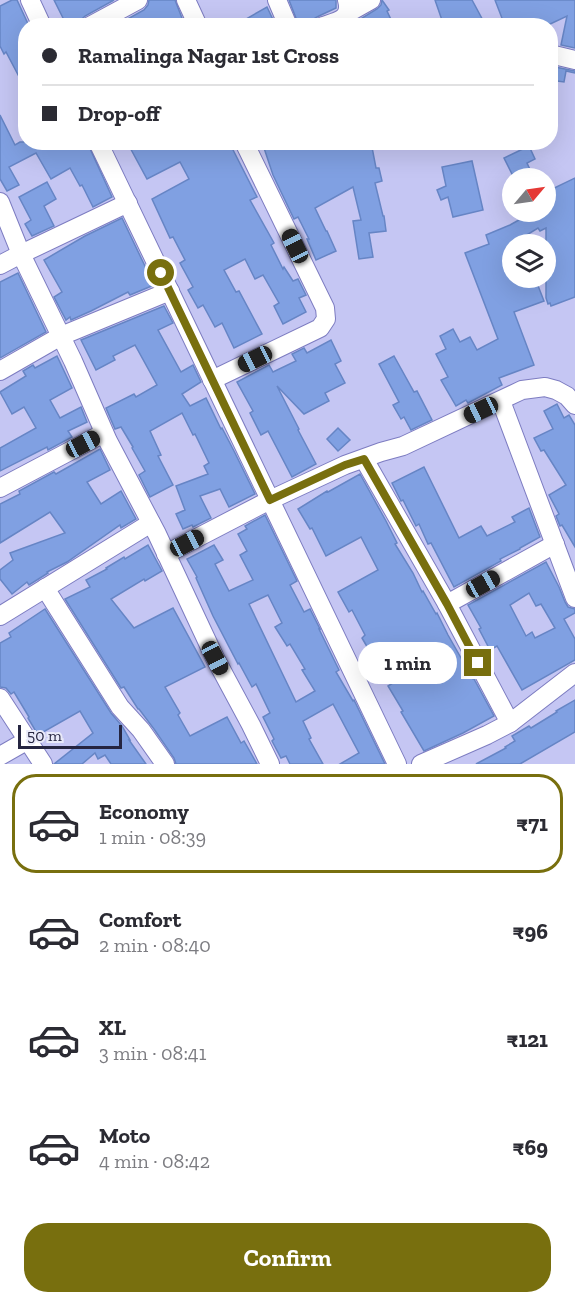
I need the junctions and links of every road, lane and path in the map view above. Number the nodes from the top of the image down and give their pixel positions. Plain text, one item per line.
1 (30, 0) edge
2 (138, 0) edge
3 (186, 0) edge
4 (277, 0) edge
5 (371, 0) edge
6 (347, 6) edge
7 (38, 18) edge
8 (105, 18) edge
9 (194, 18) edge
10 (285, 18) edge
11 (558, 56) edge
12 (575, 60) edge
13 (103, 150) edge
14 (248, 150) edge
15 (0, 202) edge
16 (128, 203) junction
17 (21, 254) junction
18 (0, 265) edge
19 (170, 291) junction
20 (61, 336) junction
21 (0, 371) edge
22 (212, 380) junction
23 (501, 400) junction
24 (575, 405) edge
25 (104, 433) junction
26 (364, 459) junction
27 (0, 488) edge
28 (270, 500) junction
29 (151, 523) junction
30 (555, 544) junction
31 (166, 554) junction
32 (45, 588) junction
33 (575, 598) edge
34 (447, 604) junction
35 (0, 616) edge
36 (575, 673) edge
37 (0, 698) edge
38 (510, 723) junction
39 (28, 740) junction
40 (0, 756) edge
41 (43, 764) edge
42 (165, 764) edge
43 (270, 764) edge
44 (398, 764) edge
45 (421, 764) edge

1 - 7 street
2 - 8 street
3 - 9 street
4 - 10 street
5 - 6 street
11 - 12 street
13 - 16 street
14 - 22 street
15 - 17 street
16 - 17 street
16 - 19 street
17 - 18 street
17 - 20 street
19 - 20 street
19 - 22 street
20 - 21 street
20 - 25 street
22 - 28 street
23 - 24 street
23 - 26 street
23 - 30 street
25 - 27 street
25 - 29 street
26 - 28 street
26 - 34 street
28 - 31 street
28 - 44 street
29 - 31 street
29 - 32 street
30 - 33 street
30 - 34 street
31 - 43 street
32 - 35 street
32 - 42 street
34 - 38 street
36 - 38 street
37 - 39 street
38 - 45 street
39 - 40 street
39 - 41 street

